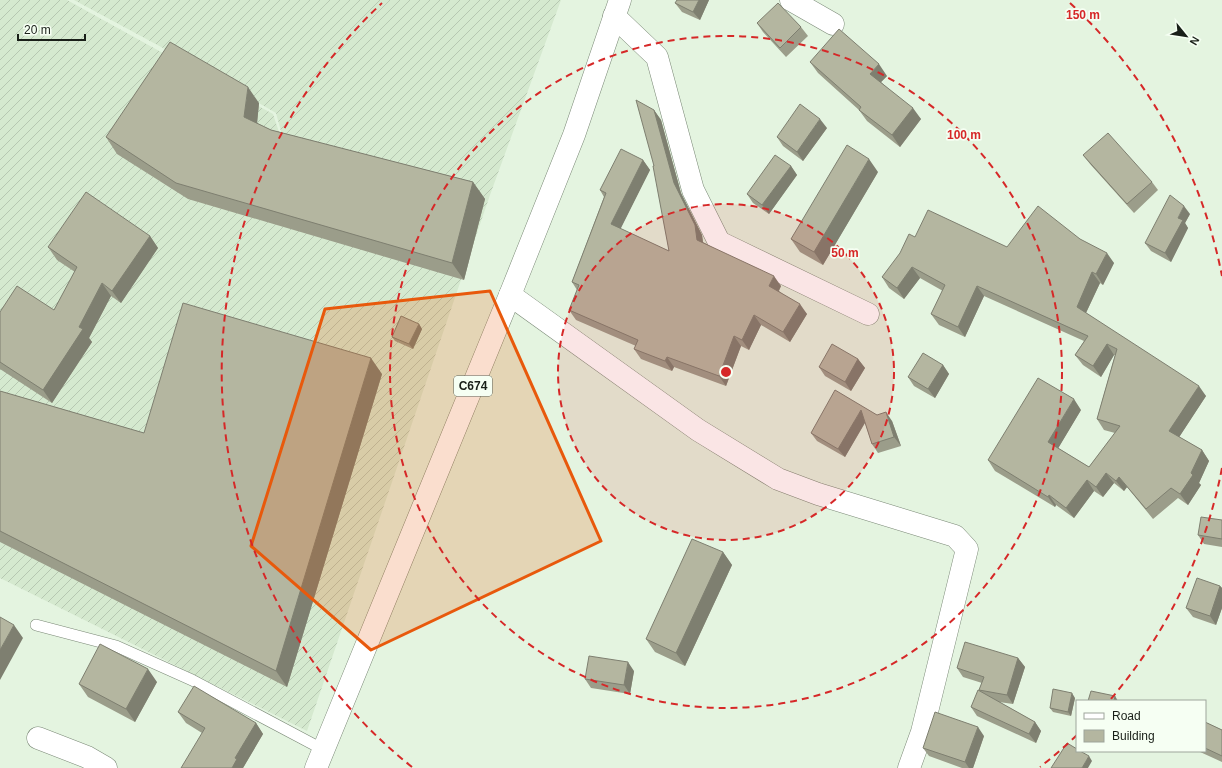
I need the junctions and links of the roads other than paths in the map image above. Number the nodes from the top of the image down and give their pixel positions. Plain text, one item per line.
1 (791, 0) edge
2 (617, 8) edge
3 (832, 24) dead end
4 (510, 295) junction
5 (868, 314) dead end
6 (36, 625) dead end
7 (38, 738) dead end
8 (320, 759) edge
9 (106, 768) edge
10 (909, 768) edge

1 - 3 street
2 - 4 street, C674
2 - 5 street
4 - 8 street, C674
4 - 10 street
6 - 8 lane
7 - 9 street

